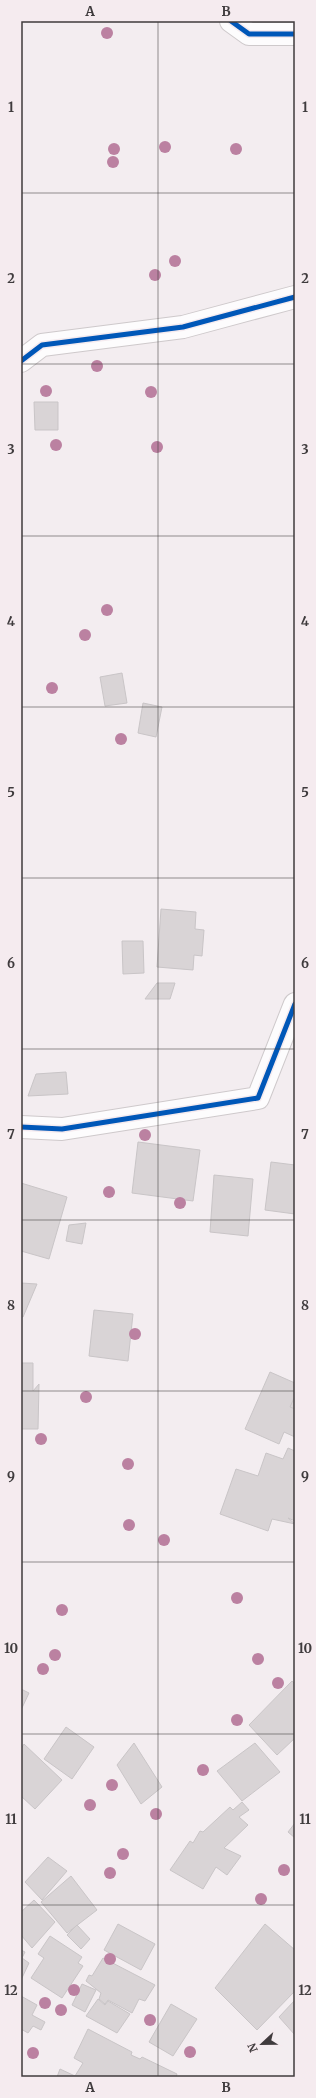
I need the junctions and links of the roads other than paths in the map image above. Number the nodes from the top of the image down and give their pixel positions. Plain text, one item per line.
1 (232, 21) edge
2 (295, 34) edge
3 (295, 297) edge
4 (21, 361) edge
5 (295, 1004) edge
6 (21, 1127) edge

1 - 2 street
3 - 4 street
5 - 6 street

